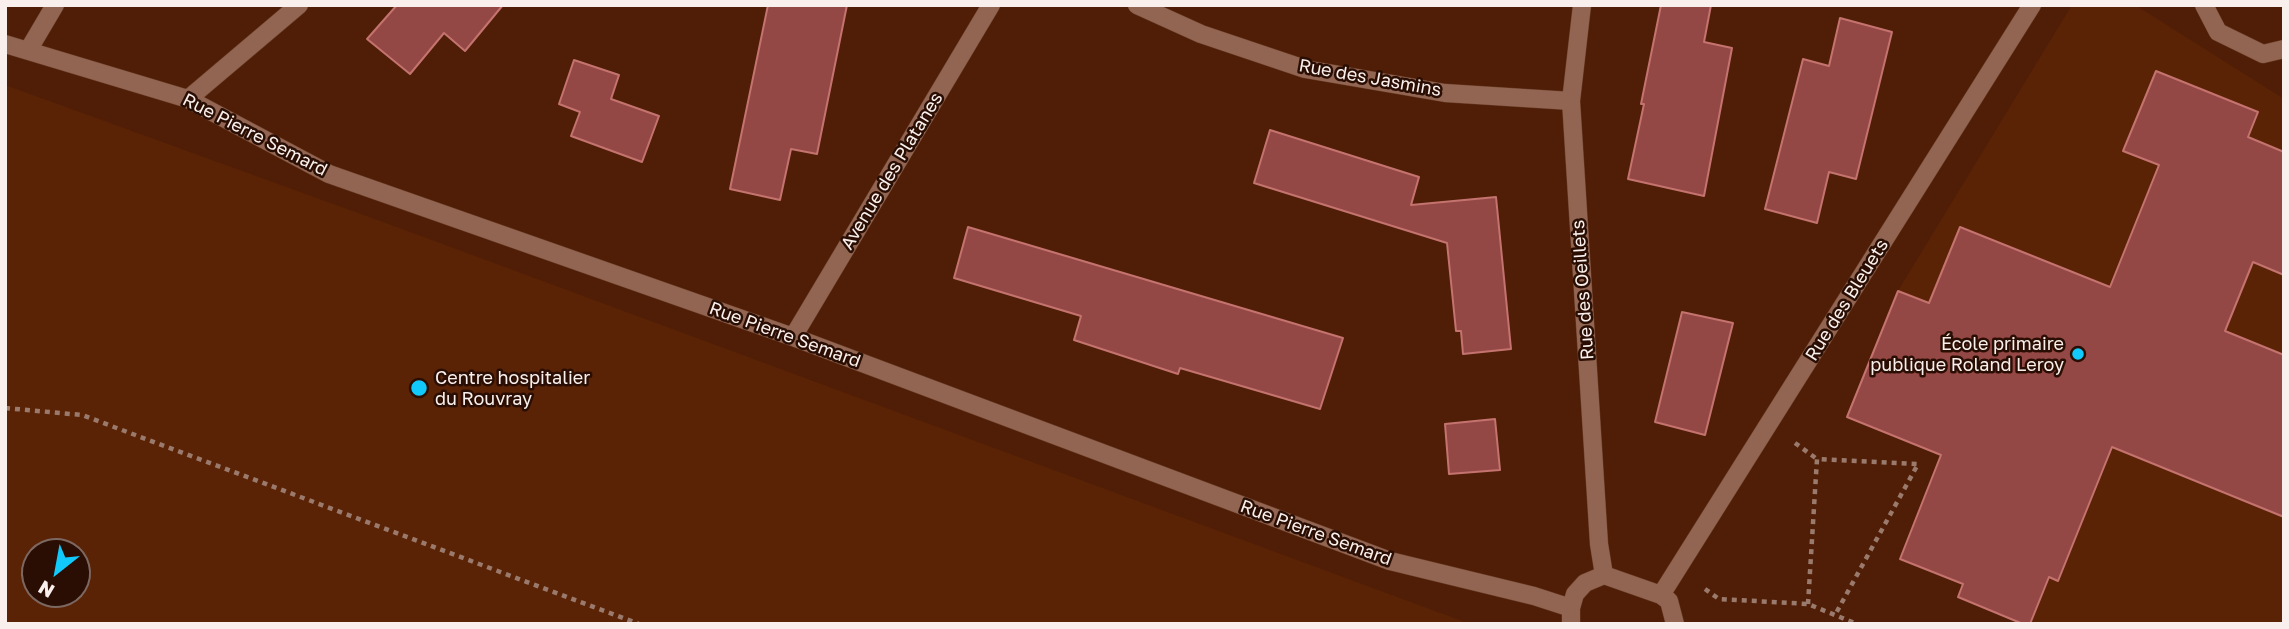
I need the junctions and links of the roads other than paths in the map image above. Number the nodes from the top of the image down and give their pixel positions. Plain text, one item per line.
1 (55, 5) edge
2 (299, 5) edge
3 (991, 5) edge
4 (1137, 5) edge
5 (1582, 5) edge
6 (2032, 5) edge
7 (2204, 5) edge
8 (5, 44) edge
9 (29, 49) junction
10 (2284, 49) edge
11 (188, 99) junction
12 (1571, 101) junction
13 (793, 337) junction
14 (1604, 575) junction
15 (1661, 595) junction
16 (1571, 616) edge
17 (1675, 624) edge

1 - 9 street
2 - 11 street
3 - 13 street, Avenue des Platanes
4 - 12 street, Rue des Jasmins
5 - 12 street, Rue des Oeillets
6 - 15 street, Rue des Bleuets
7 - 10 street
8 - 9 street, Rue Pierre Semard
9 - 11 street, Rue Pierre Semard
11 - 13 street, Rue Pierre Semard
12 - 14 street, Rue des Oeillets
13 - 16 street, Rue Pierre Semard
14 - 15 street
14 - 16 street
15 - 17 street

